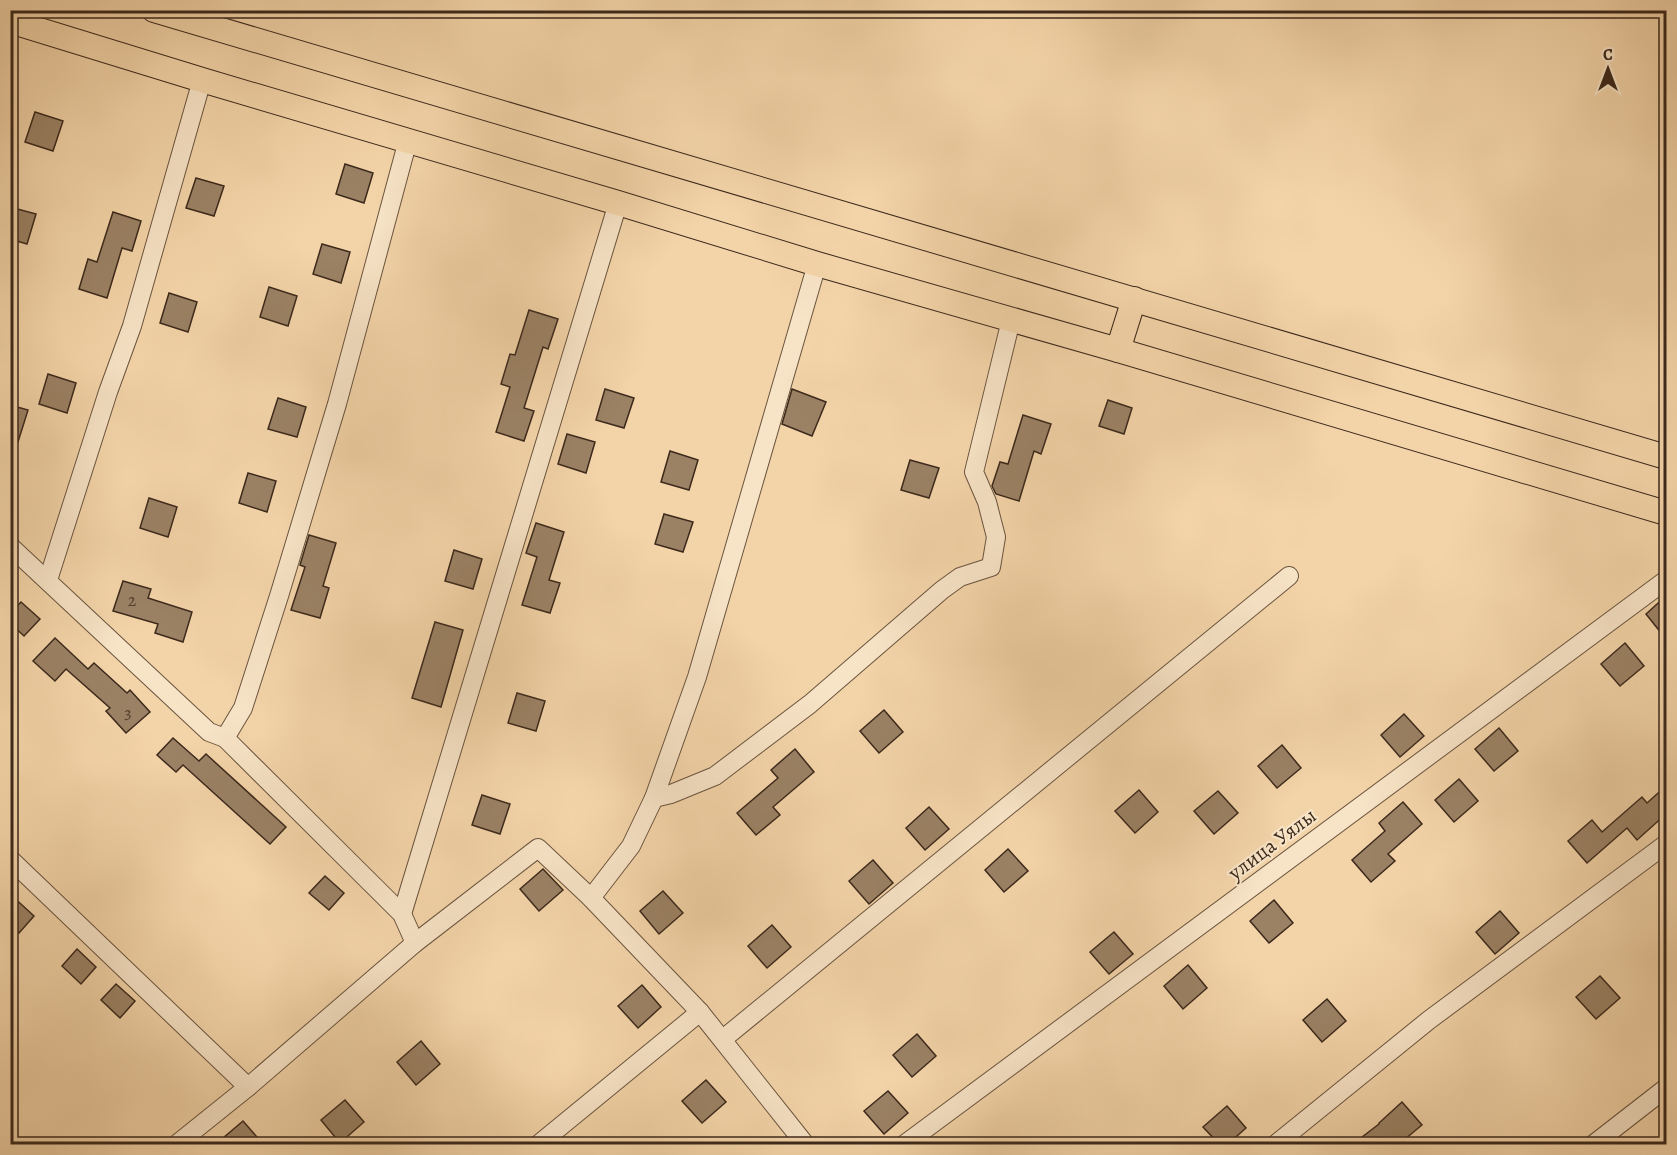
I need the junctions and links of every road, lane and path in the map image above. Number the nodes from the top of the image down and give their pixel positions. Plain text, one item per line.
1 (153, 10) edge
2 (10, 21) edge
3 (202, 80) junction
4 (408, 140) junction
5 (618, 202) junction
6 (817, 264) junction
7 (1134, 299) junction
8 (1011, 320) junction
9 (1118, 350) junction
10 (1666, 457) edge
11 (1666, 513) edge
12 (10, 546) edge
13 (1289, 576) dead end
14 (48, 580) junction
15 (1666, 580) edge
16 (225, 738) junction
17 (654, 798) junction
18 (1666, 844) edge
19 (10, 859) edge
20 (591, 898) junction
21 (402, 914) junction
22 (416, 943) junction
23 (700, 1012) junction
24 (723, 1039) junction
25 (248, 1087) junction
26 (1666, 1088) edge
27 (197, 1139) edge
28 (177, 1144) edge
29 (539, 1144) edge
30 (806, 1144) edge
31 (905, 1144) edge
32 (1276, 1144) edge
33 (1594, 1144) edge

1 - 7 main road
2 - 3 main road
3 - 4 main road
3 - 14 street
4 - 5 main road
4 - 16 street
5 - 6 main road
5 - 21 street
6 - 8 main road
6 - 17 street
7 - 9 main road
7 - 10 main road
8 - 9 main road
8 - 17 street
9 - 11 main road
12 - 14 street
13 - 24 street
14 - 16 street
15 - 31 street, улица Уялы
16 - 21 street
17 - 20 street
18 - 32 street
19 - 25 street
20 - 22 street
20 - 23 street
21 - 22 street
22 - 25 street
23 - 24 street
23 - 29 street
24 - 30 street
25 - 27 street
26 - 33 street
27 - 28 street

